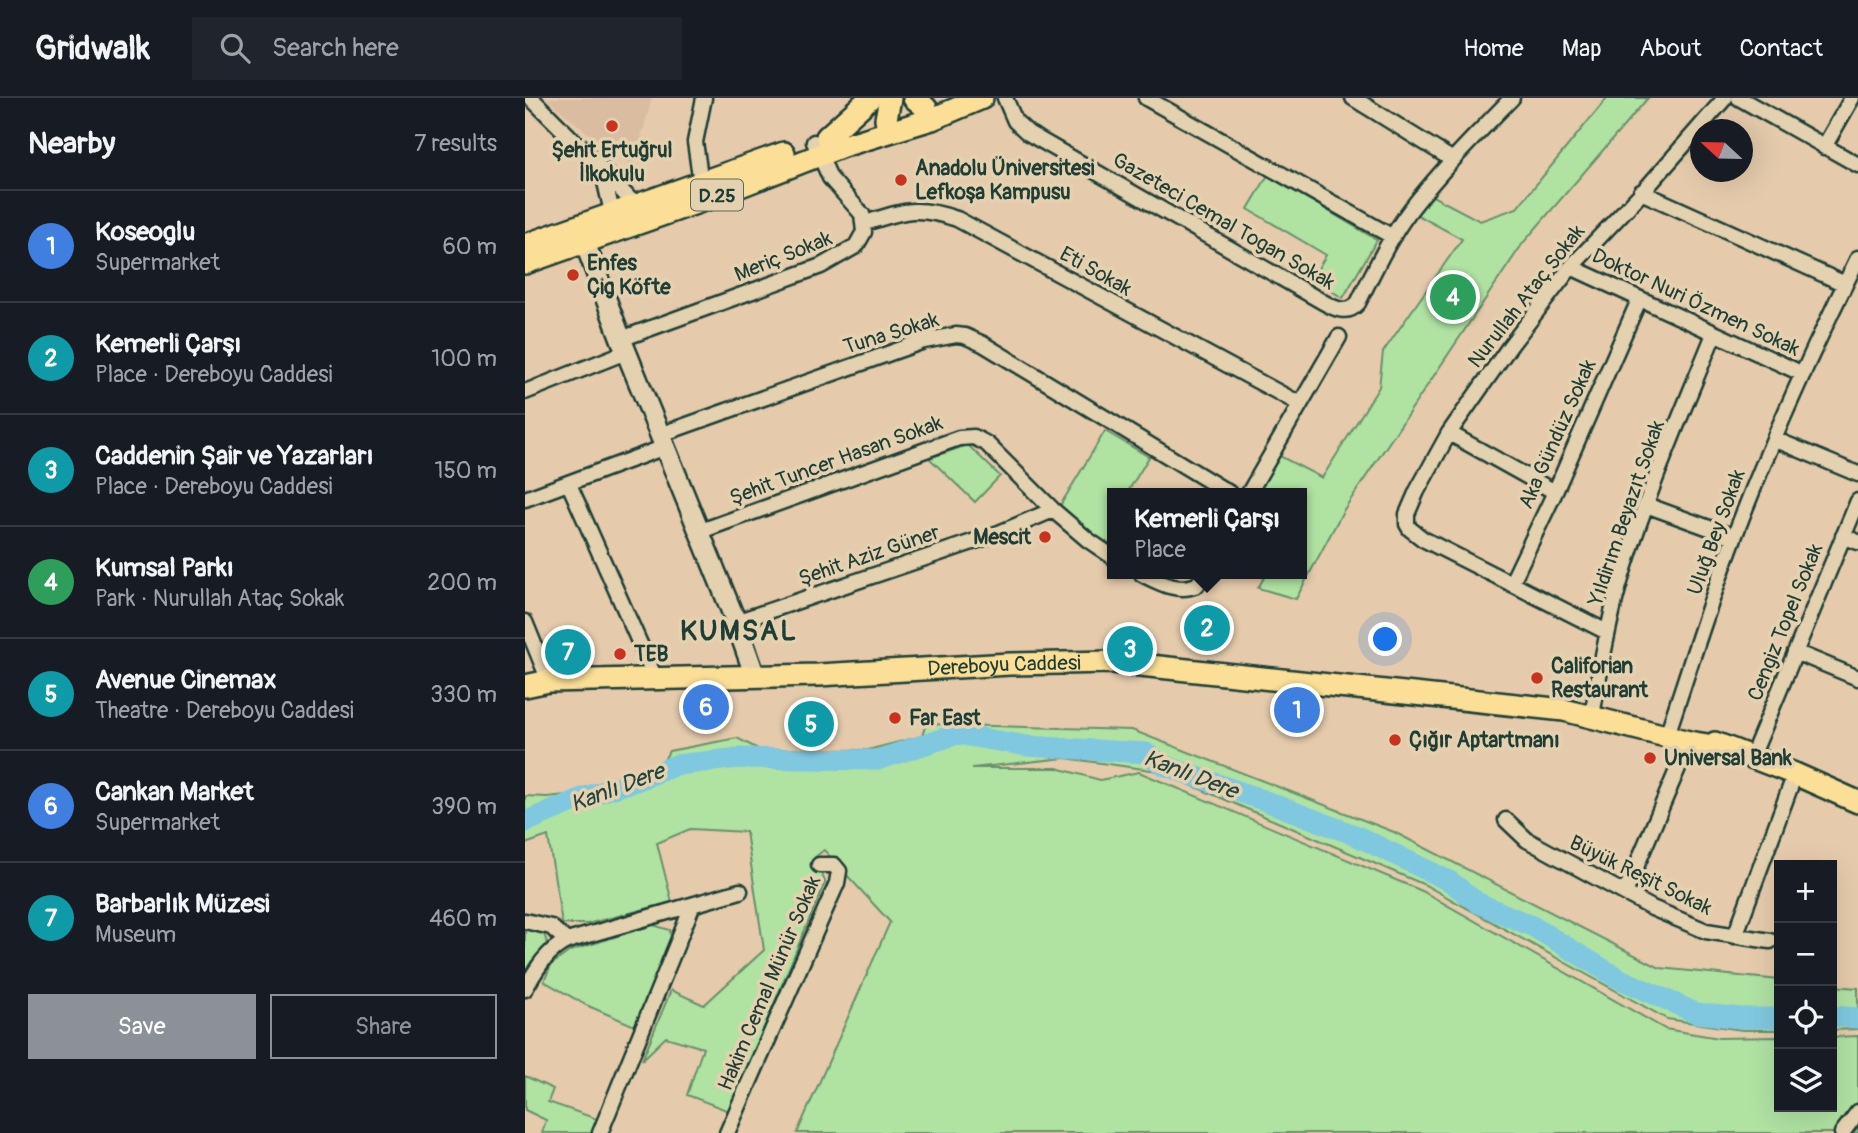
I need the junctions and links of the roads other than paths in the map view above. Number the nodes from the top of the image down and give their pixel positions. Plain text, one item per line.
1 (530, 98) edge
2 (704, 98) edge
3 (870, 98) edge
4 (981, 98) edge
5 (1005, 98) edge
6 (1146, 98) edge
7 (1353, 98) edge
8 (1512, 98) edge
9 (1725, 98) edge
10 (1739, 98) edge
11 (1852, 98) edge
12 (920, 103) edge
13 (893, 115) edge
14 (820, 144) junction
15 (1824, 146) junction
16 (1453, 160) junction
17 (1858, 165) edge
18 (601, 168) junction
19 (701, 183) junction
20 (1641, 192) junction
21 (636, 206) junction
22 (865, 223) junction
23 (598, 230) junction
24 (1393, 237) junction
25 (525, 245) edge
26 (1858, 258) edge
27 (525, 264) edge
28 (1571, 267) junction
29 (1845, 284) junction
30 (1639, 300) junction
31 (1714, 334) junction
32 (1339, 337) dead end
33 (624, 345) junction
34 (1803, 374) junction
35 (525, 391) edge
36 (1300, 404) junction
37 (1450, 433) junction
38 (1774, 439) junction
39 (662, 441) junction
40 (1858, 474) edge
41 (569, 484) junction
42 (1221, 488) edge
43 (1252, 488) edge
44 (1555, 492) junction
45 (525, 499) edge
46 (1858, 501) edge
47 (1646, 505) junction
48 (1053, 510) junction
49 (698, 532) junction
50 (1843, 536) junction
51 (1734, 537) junction
52 (1858, 542) edge
53 (1107, 553) edge
54 (1153, 579) edge
55 (1202, 579) edge
56 (1511, 584) junction
57 (525, 622) edge
58 (736, 622) junction
59 (1607, 632) junction
60 (1795, 652) junction
61 (755, 676) junction
62 (1858, 678) edge
63 (656, 680) junction
64 (549, 681) junction
65 (525, 686) edge
66 (1564, 710) junction
67 (1593, 710) junction
68 (1669, 726) junction
69 (1689, 742) junction
70 (1726, 748) junction
71 (1751, 759) junction
72 (1795, 774) junction
73 (1858, 802) edge
74 (1506, 820) dead end
75 (819, 864) dead end
76 (740, 891) dead end
77 (1625, 893) junction
78 (692, 906) junction
79 (525, 921) edge
80 (1735, 936) junction
81 (567, 941) junction
82 (1770, 941) dead end
83 (525, 989) edge
84 (1858, 1112) edge
85 (600, 1133) edge
86 (727, 1133) edge
87 (1842, 1133) edge

1 - 18 street
2 - 19 street
3 - 14 main road
4 - 12 main road, D.25
4 - 13 main road, D.25
5 - 24 street, Gazeteci Cemal Togan Sokak
6 - 24 street
7 - 16 street
8 - 16 street
9 - 20 street, Nurullah Ataç Sokak
10 - 15 street
11 - 15 street
12 - 13 main road, D.25
13 - 14 main road, D.25
14 - 19 main road, D.25
14 - 22 street
14 - 23 main road, D.25
15 - 17 street
16 - 24 street
18 - 21 street
18 - 23 street
19 - 21 main road, D.25
20 - 28 street, Nurullah Ataç Sokak
20 - 29 street
21 - 23 main road, D.25
22 - 33 street, Meriç Sokak
22 - 36 street, Eti Sokak
23 - 25 main road, D.25
23 - 27 main road, D.25
23 - 33 street
26 - 29 street, Uluğ Bey Sokak
28 - 30 street, Doktor Nuri Özmen Sokak
28 - 37 street, Nurullah Ataç Sokak
29 - 34 street, Uluğ Bey Sokak
30 - 31 street, Doktor Nuri Özmen Sokak
30 - 44 street, Aka Gündüz Sokak
31 - 34 street, Doktor Nuri Özmen Sokak
31 - 47 street, Yıldirım Beyazıt Sokak
32 - 36 street
33 - 35 street, Meriç Sokak
33 - 39 street
34 - 38 street, Uluğ Bey Sokak
36 - 43 street
37 - 44 street
37 - 56 street, Nurullah Ataç Sokak
38 - 40 street
38 - 51 street, Uluğ Bey Sokak
39 - 41 street, Tuna Sokak
39 - 42 street, Tuna Sokak
39 - 49 street
41 - 45 street, Tuna Sokak
41 - 63 street
44 - 56 street, Aka Gündüz Sokak
46 - 50 street, Cengiz Topel Sokak
47 - 51 street
47 - 59 street, Yıldirım Beyazıt Sokak
48 - 49 street, Şehit Tuncer Hasan Sokak
48 - 53 street, Şehit Tuncer Hasan Sokak
48 - 58 street, Şehit Aziz Güner
49 - 58 street
50 - 52 street
50 - 60 street, Cengiz Topel Sokak
51 - 68 street, Uluğ Bey Sokak
54 - 55 street
56 - 59 street
57 - 64 street
58 - 61 street
59 - 67 street, Yıldirım Beyazıt Sokak
60 - 62 street
60 - 71 street, Cengiz Topel Sokak
61 - 63 main road, Dereboyu Caddesi
61 - 66 main road, Dereboyu Caddesi
63 - 64 main road, Dereboyu Caddesi
64 - 65 main road, Dereboyu Caddesi
66 - 67 main road, Dereboyu Caddesi
66 - 69 main road, Dereboyu Caddesi
67 - 68 main road, Dereboyu Caddesi
68 - 70 main road, Dereboyu Caddesi
69 - 70 main road, Dereboyu Caddesi
69 - 77 street
70 - 71 main road, Dereboyu Caddesi
71 - 72 main road, Dereboyu Caddesi
72 - 73 main road, Dereboyu Caddesi
72 - 80 street
74 - 77 street, Büyük Reşit Sokak
75 - 86 street, Hakim Cemal Münür Sokak
76 - 78 street
77 - 80 street, Büyük Reşit Sokak
78 - 81 street
78 - 85 street
79 - 81 street
80 - 82 street, Büyük Reşit Sokak
81 - 83 street
84 - 87 street

